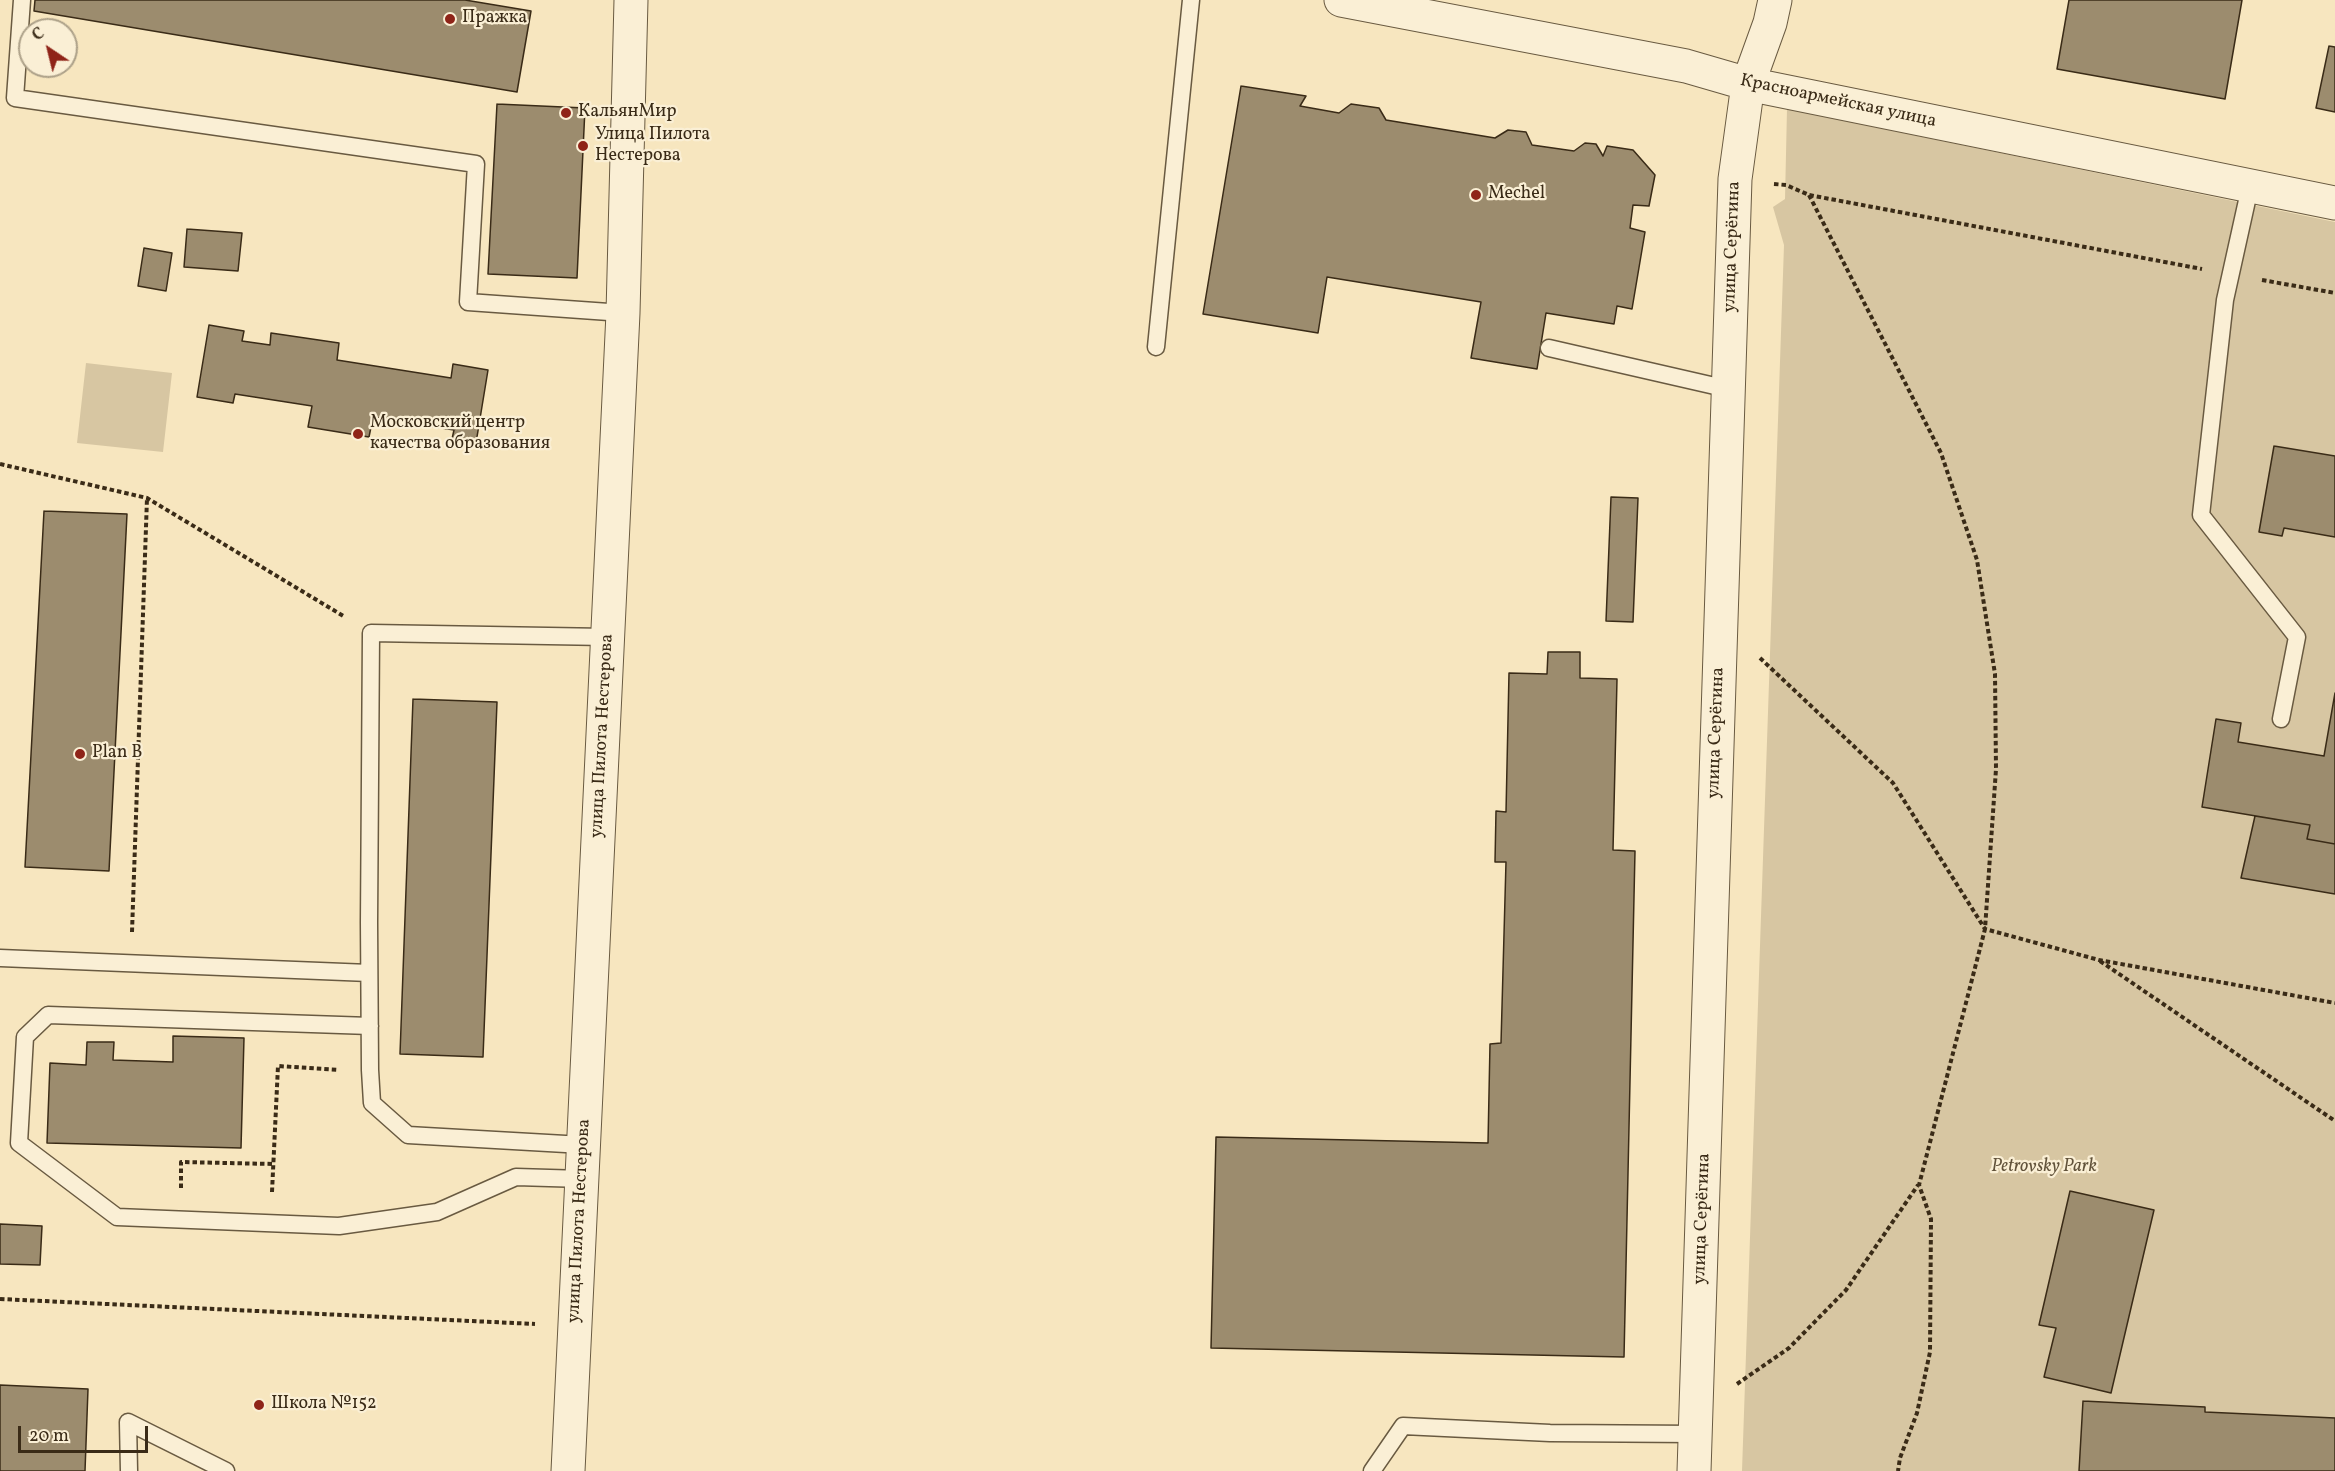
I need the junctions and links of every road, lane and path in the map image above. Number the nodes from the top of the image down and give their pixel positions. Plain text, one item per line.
1 (21, 0) edge
2 (631, 0) edge
3 (1191, 0) edge
4 (1341, 0) edge
5 (1775, 0) edge
6 (1748, 84) junction
7 (1786, 185) dead end
8 (2250, 187) junction
9 (1809, 195) junction
10 (2335, 203) edge
11 (2230, 274) junction
12 (2335, 293) edge
13 (623, 313) junction
14 (1155, 347) dead end
15 (1549, 348) dead end
16 (1728, 389) junction
17 (0, 464) edge
18 (147, 498) junction
19 (371, 633) junction
20 (607, 637) junction
21 (1757, 656) dead end
22 (2281, 719) dead end
23 (1985, 929) junction
24 (0, 958) edge
25 (2099, 960) junction
26 (131, 963) junction
27 (369, 972) junction
28 (2335, 1003) edge
29 (370, 1026) junction
30 (369, 1070) junction
31 (2335, 1121) edge
32 (583, 1145) junction
33 (181, 1162) dead end
34 (274, 1164) junction
35 (583, 1179) junction
36 (1919, 1185) junction
37 (269, 1223) junction
38 (0, 1299) edge
39 (575, 1326) junction
40 (1733, 1387) dead end
41 (1696, 1434) junction
42 (129, 1471) edge
43 (226, 1471) edge
44 (568, 1471) edge
45 (1372, 1471) edge
46 (1694, 1471) edge
47 (1898, 1471) edge

1 - 13 lane
2 - 13 street, улица Пилота Нестерова
3 - 14 lane
4 - 6 street, Красноармейская улица
5 - 6 street, улица Серёгина
6 - 8 street, Красноармейская улица
6 - 16 street, улица Серёгина
7 - 9 path
8 - 10 street, Красноармейская улица
8 - 11 lane
9 - 11 path
9 - 23 path
11 - 12 path
11 - 22 lane
13 - 20 street, улица Пилота Нестерова
15 - 16 lane
16 - 41 street, улица Серёгина
17 - 18 path
18 - 19 path
18 - 26 path
19 - 20 lane
19 - 27 lane
20 - 32 street, улица Пилота Нестерова
21 - 23 path
23 - 25 path
23 - 36 path
24 - 26 lane
25 - 28 path
25 - 31 path
26 - 27 lane
27 - 29 lane
29 - 30 lane
29 - 37 lane
30 - 32 lane
30 - 34 path
32 - 35 street, улица Пилота Нестерова
33 - 34 path
34 - 37 path
35 - 37 lane
35 - 39 street, улица Пилота Нестерова
36 - 40 path
36 - 47 path
38 - 39 path
39 - 44 street, улица Пилота Нестерова
41 - 45 lane
41 - 46 street, улица Серёгина
42 - 43 lane

